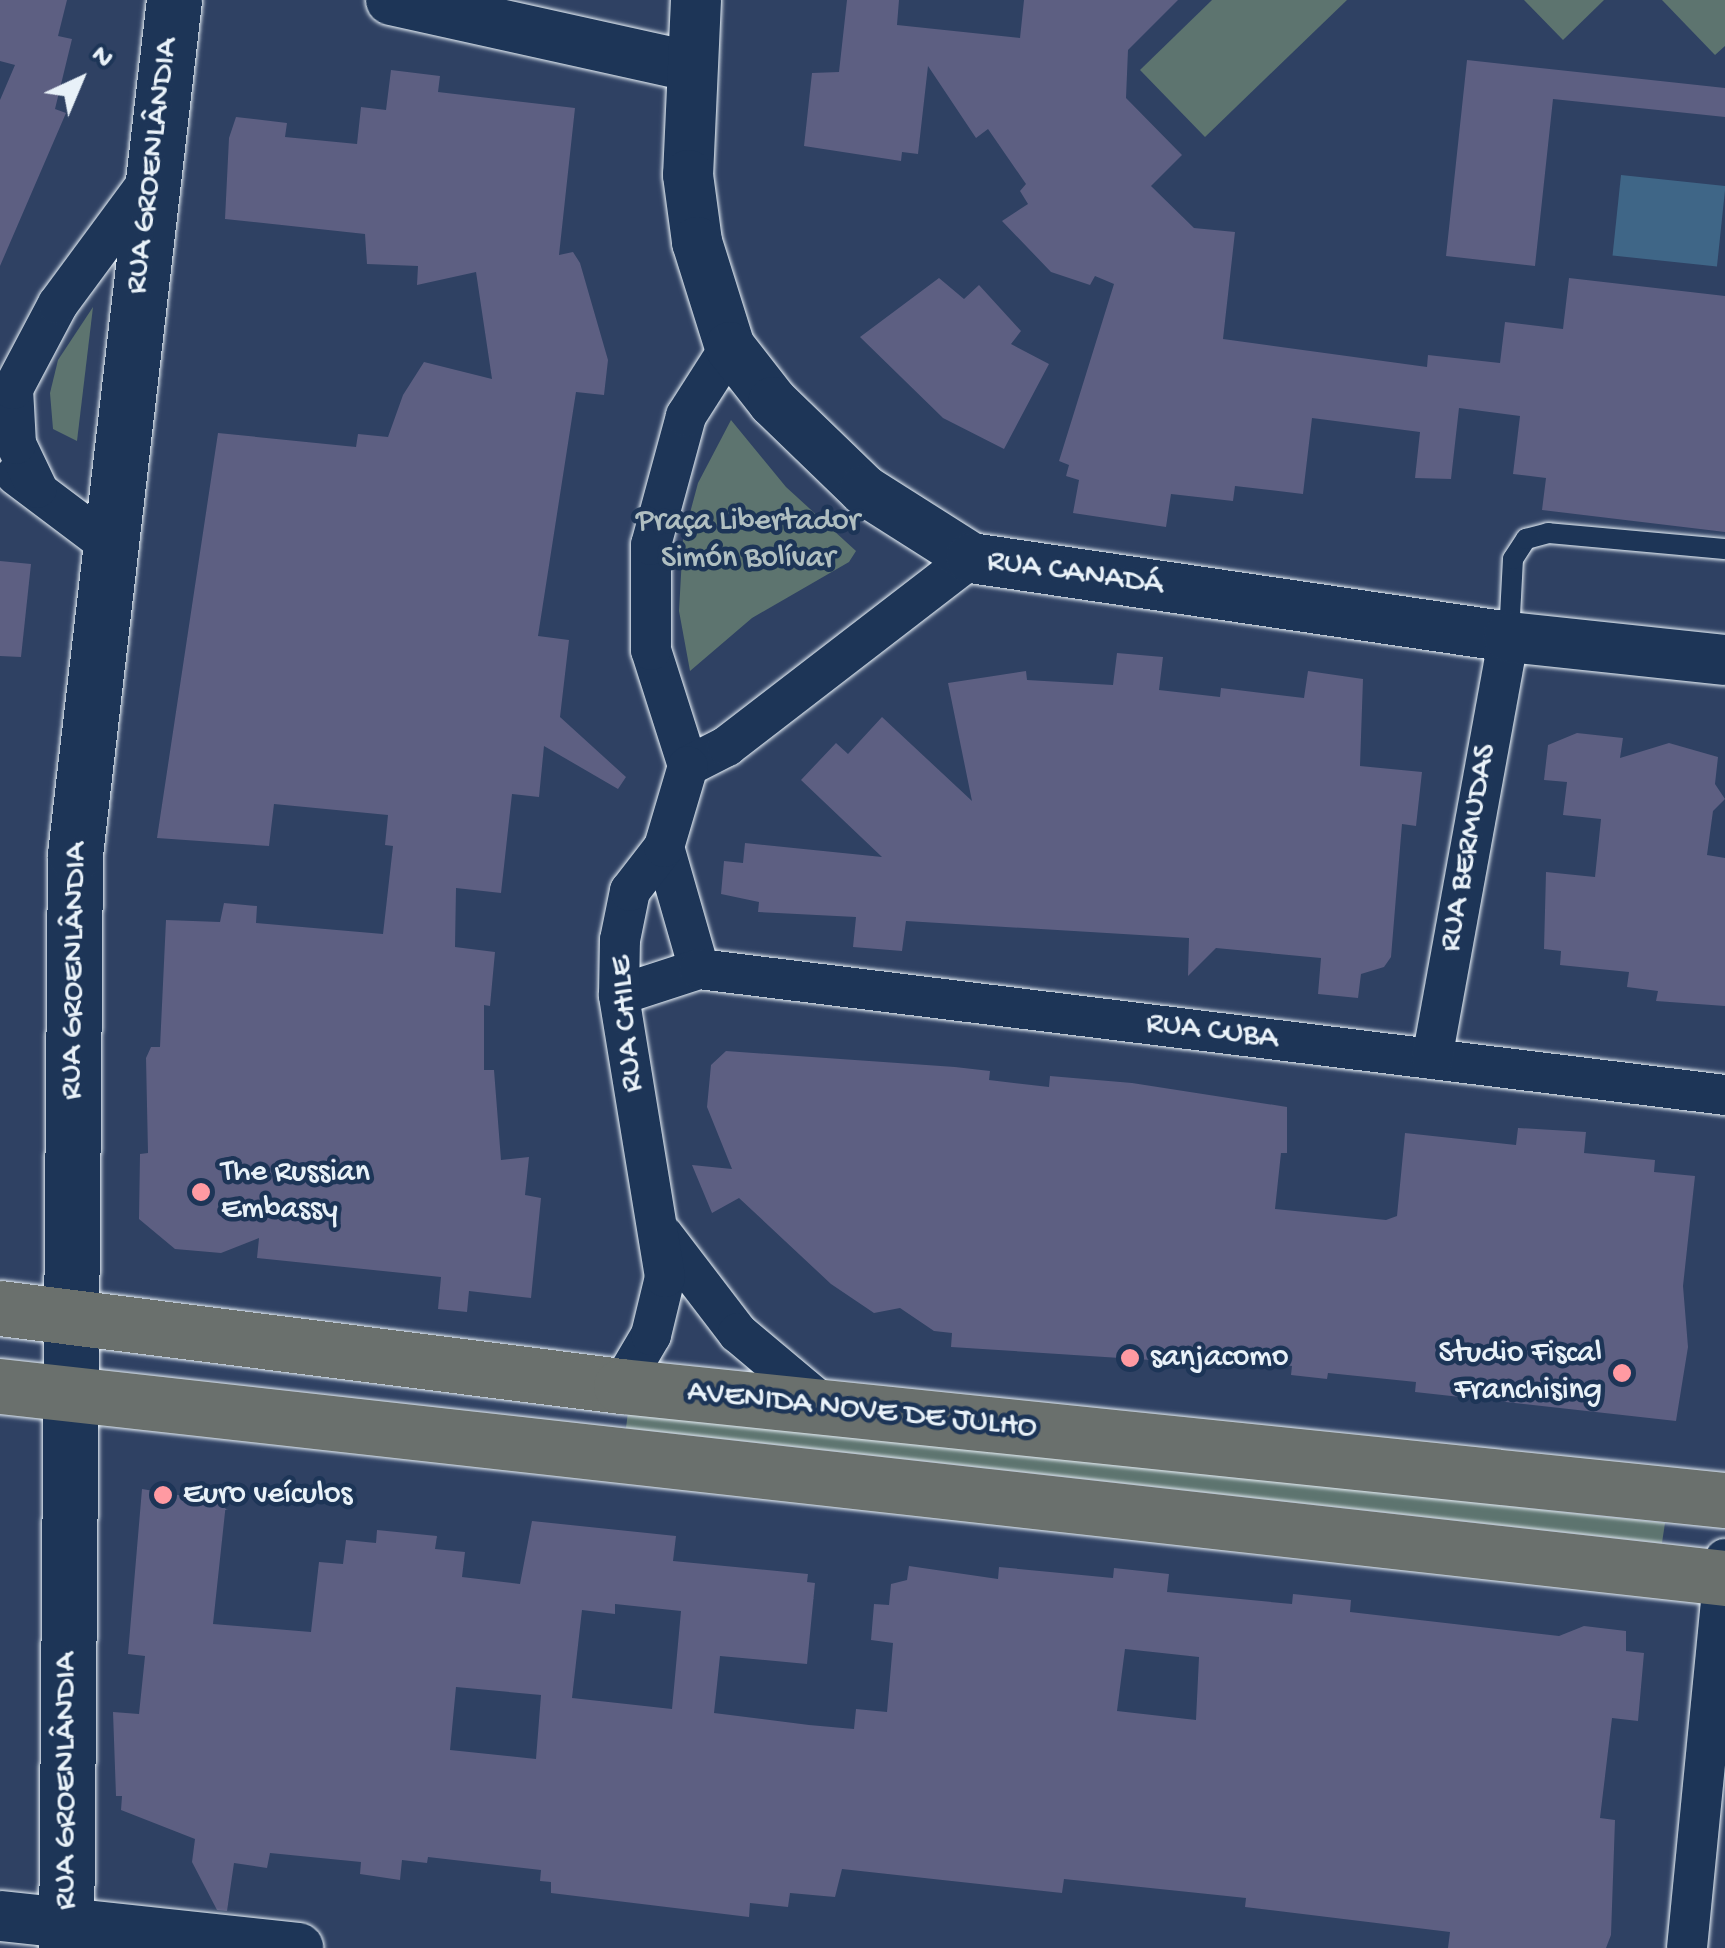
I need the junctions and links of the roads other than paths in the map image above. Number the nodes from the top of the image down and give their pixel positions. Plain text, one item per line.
1 (174, 0) edge
2 (391, 0) edge
3 (696, 0) edge
4 (688, 66) junction
5 (151, 178) junction
6 (730, 347) junction
7 (0, 466) edge
8 (37, 488) junction
9 (109, 546) junction
10 (1725, 549) edge
11 (971, 558) junction
12 (1509, 637) junction
13 (1725, 660) edge
14 (688, 766) junction
15 (664, 847) junction
16 (698, 968) junction
17 (619, 995) junction
18 (1432, 1059) junction
19 (1725, 1095) edge
20 (663, 1235) junction
21 (0, 1308) edge
22 (70, 1319) junction
23 (0, 1386) edge
24 (621, 1386) junction
25 (70, 1395) junction
26 (825, 1406) junction
27 (1725, 1500) edge
28 (1724, 1572) edge
29 (0, 1916) edge
30 (66, 1936) edge
31 (298, 1948) edge
32 (1687, 1948) edge

1 - 5 main road, RUA GROENLÂNDIA
2 - 4 street
3 - 4 street, RUA CANADÁ
4 - 6 street, RUA CANADÁ
5 - 8 street
5 - 9 main road, RUA GROENLÂNDIA
6 - 11 street, RUA CANADÁ
6 - 14 street
7 - 8 street
8 - 9 street
9 - 22 main road, RUA GROENLÂNDIA
10 - 12 lane
11 - 12 street, RUA CANADÁ
11 - 14 street
12 - 13 street, RUA CANADÁ
12 - 18 street, RUA BERMUDAS
14 - 15 street, RUA CHILE
15 - 16 street
15 - 17 street, RUA CHILE
16 - 17 street, RUA CUBA
16 - 18 street, RUA CUBA
17 - 20 street, RUA CHILE
18 - 19 street, RUA CUBA
20 - 24 street, RUA CHILE
20 - 26 street, RUA CHILE
21 - 22 main road, AVENIDA NOVE DE JULHO
22 - 24 main road, AVENIDA NOVE DE JULHO
22 - 25 main road, RUA GROENLÂNDIA
23 - 25 main road, AVENIDA NOVE DE JULHO
24 - 26 main road, AVENIDA NOVE DE JULHO
25 - 28 main road, AVENIDA NOVE DE JULHO
25 - 30 main road, RUA GROENLÂNDIA
26 - 27 main road, AVENIDA NOVE DE JULHO
28 - 32 street
29 - 30 street
30 - 31 street

